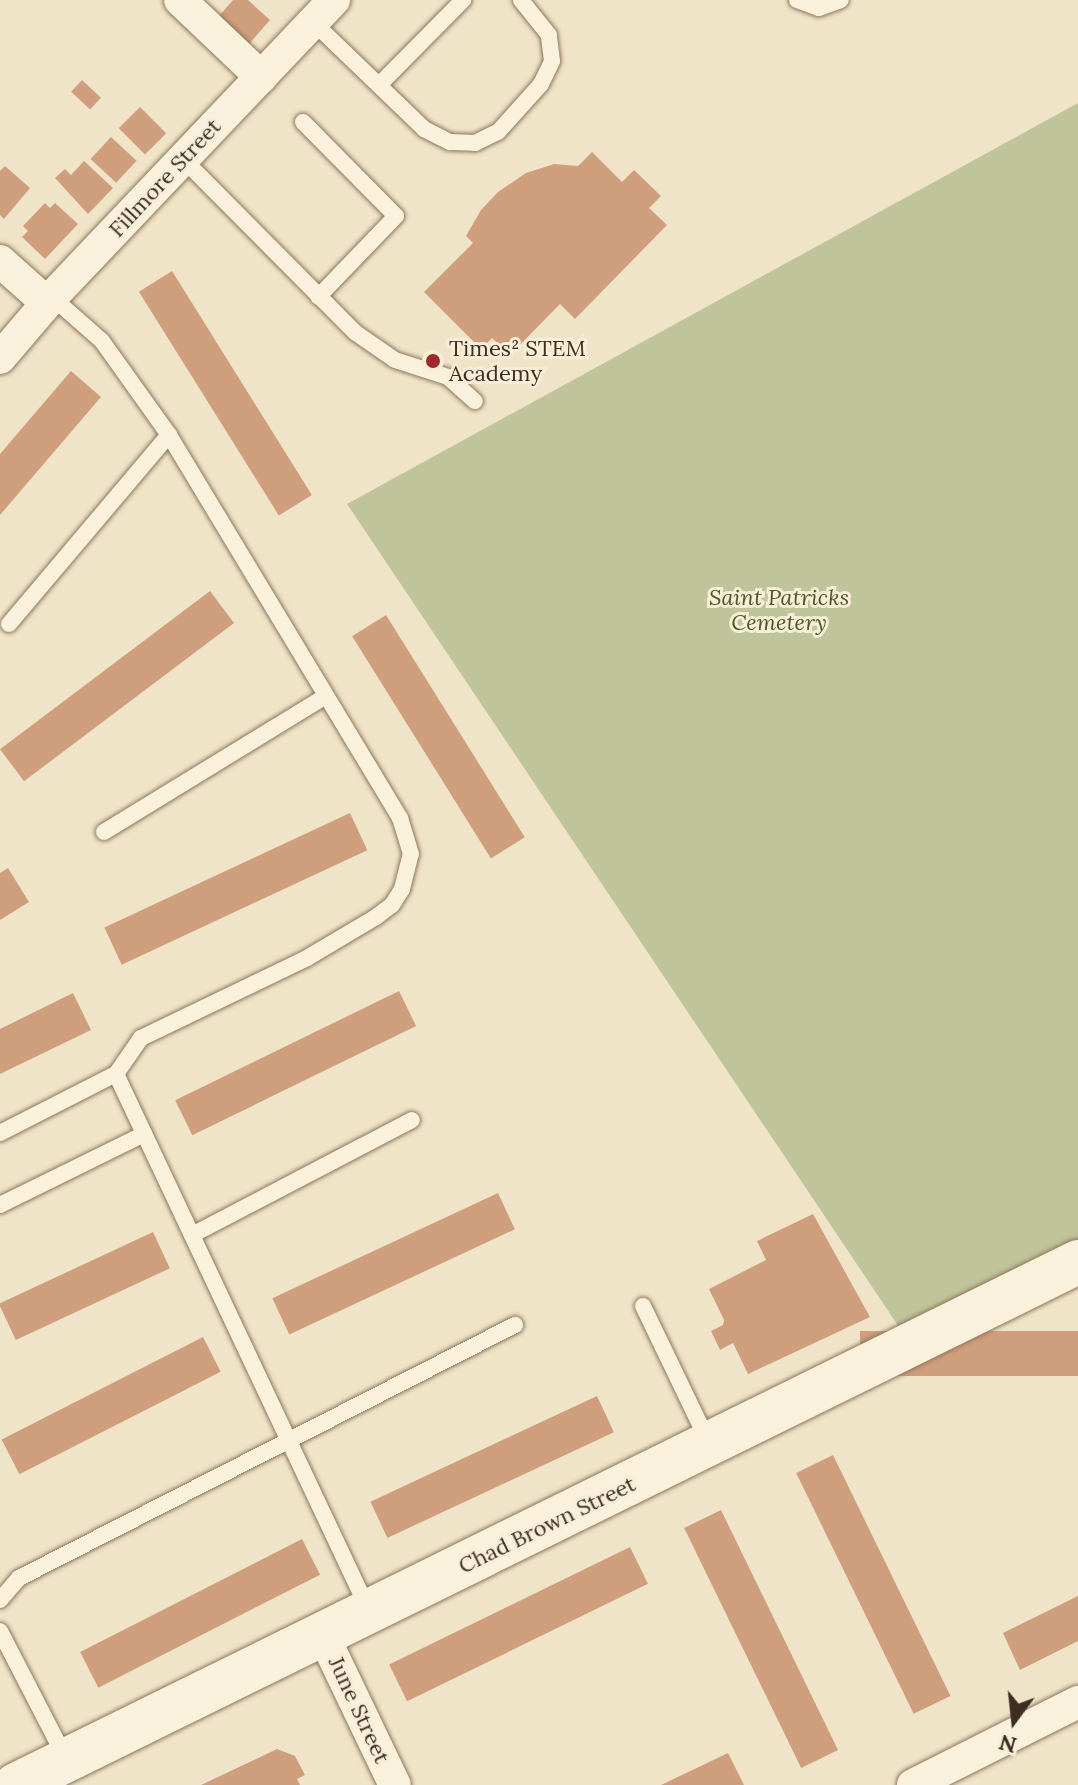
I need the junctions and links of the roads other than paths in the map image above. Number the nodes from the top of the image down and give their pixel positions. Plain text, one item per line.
1 (180, 0) edge
2 (463, 0) edge
3 (521, 0) edge
4 (797, 0) edge
5 (841, 0) edge
6 (323, 11) edge
7 (261, 77) junction
8 (379, 85) junction
9 (303, 122) dead end
10 (183, 159) junction
11 (0, 261) edge
12 (318, 297) junction
13 (50, 300) junction
14 (0, 358) edge
15 (475, 401) dead end
16 (169, 435) junction
17 (9, 624) dead end
18 (326, 696) junction
19 (104, 832) dead end
20 (116, 1074) junction
21 (412, 1120) dead end
22 (0, 1133) edge
23 (144, 1134) junction
24 (0, 1205) edge
25 (192, 1235) junction
26 (1078, 1262) edge
27 (643, 1306) dead end
28 (515, 1325) dead end
29 (288, 1441) junction
30 (710, 1444) junction
31 (0, 1600) edge
32 (369, 1613) junction
33 (0, 1631) edge
34 (323, 1635) junction
35 (1078, 1702) edge
36 (67, 1760) junction
37 (16, 1785) edge
38 (395, 1785) edge
39 (913, 1785) edge

1 - 7 street
2 - 8 lane
3 - 8 lane
4 - 5 lane
6 - 7 street, Fillmore Street
6 - 8 lane
7 - 10 street, Fillmore Street
9 - 12 lane
10 - 12 lane
10 - 13 street, Fillmore Street
11 - 13 street
12 - 15 lane
13 - 14 street, Fillmore Street
13 - 16 lane
16 - 17 lane
16 - 18 lane
18 - 19 lane
18 - 20 lane
20 - 22 lane
20 - 23 lane
21 - 25 lane
23 - 24 lane
23 - 25 lane
25 - 29 lane
26 - 30 street, Chad Brown Street
27 - 30 lane
28 - 29 lane
29 - 31 lane
29 - 32 lane
30 - 32 street, Chad Brown Street
32 - 34 street, Chad Brown Street
33 - 36 lane
34 - 36 street, Chad Brown Street
34 - 38 street, June Street
35 - 39 street
36 - 37 street, Chad Brown Street

